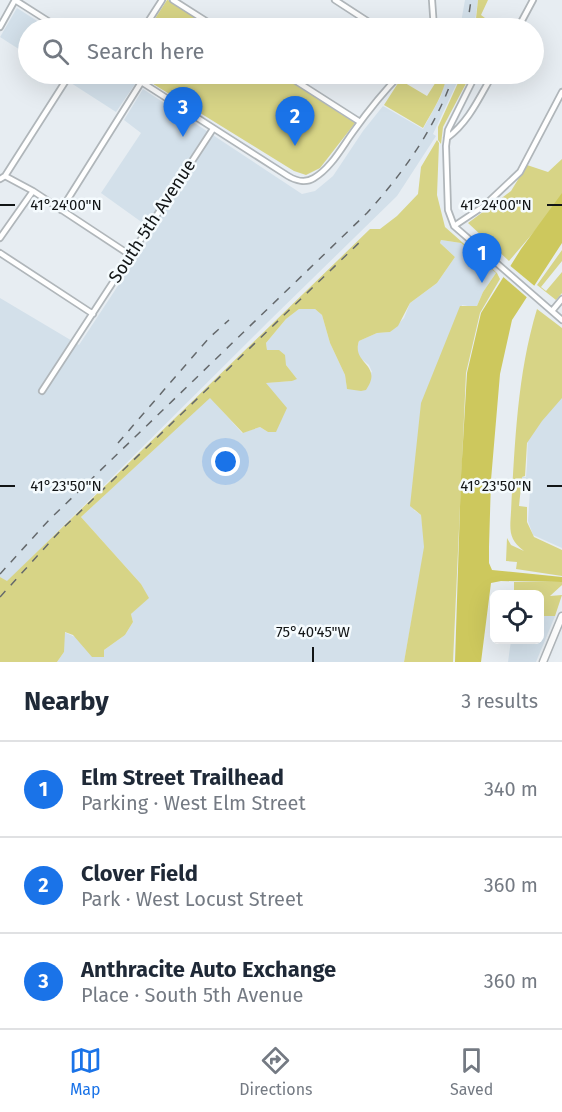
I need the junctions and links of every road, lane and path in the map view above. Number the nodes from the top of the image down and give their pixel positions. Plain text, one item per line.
1 (15, 0) edge
2 (162, 0) edge
3 (173, 0) edge
4 (335, 0) edge
5 (432, 0) edge
6 (533, 0) edge
7 (43, 18) edge
8 (150, 18) edge
9 (201, 18) edge
10 (363, 18) edge
11 (433, 18) edge
12 (523, 18) edge
13 (0, 27) edge
14 (63, 84) edge
15 (140, 84) edge
16 (146, 84) edge
17 (301, 84) edge
18 (391, 84) edge
19 (472, 84) edge
20 (487, 84) edge
21 (562, 92) edge
22 (360, 122) junction
23 (213, 129) junction
24 (447, 138) junction
25 (2, 178) edge
26 (33, 191) junction
27 (61, 210) junction
28 (454, 226) junction
29 (0, 238) edge
30 (0, 252) edge
31 (130, 255) junction
32 (562, 299) edge
33 (552, 311) junction
34 (93, 314) junction
35 (562, 320) edge
36 (42, 391) dead end
37 (562, 616) edge
38 (543, 662) edge

1 - 7 street
1 - 13 street
2 - 8 street
3 - 9 street
4 - 10 street
5 - 11 street
6 - 12 street
14 - 25 street
15 - 27 street
16 - 23 street
17 - 22 street
18 - 22 street
19 - 24 street
20 - 24 street
21 - 28 street
22 - 23 street
23 - 31 street, South 5th Avenue
24 - 28 street
25 - 26 street
26 - 27 street
26 - 29 street
27 - 31 street
28 - 33 street
30 - 34 street
31 - 34 street, South 5th Avenue
32 - 33 street
33 - 35 street
34 - 36 street, South 5th Avenue
37 - 38 street

